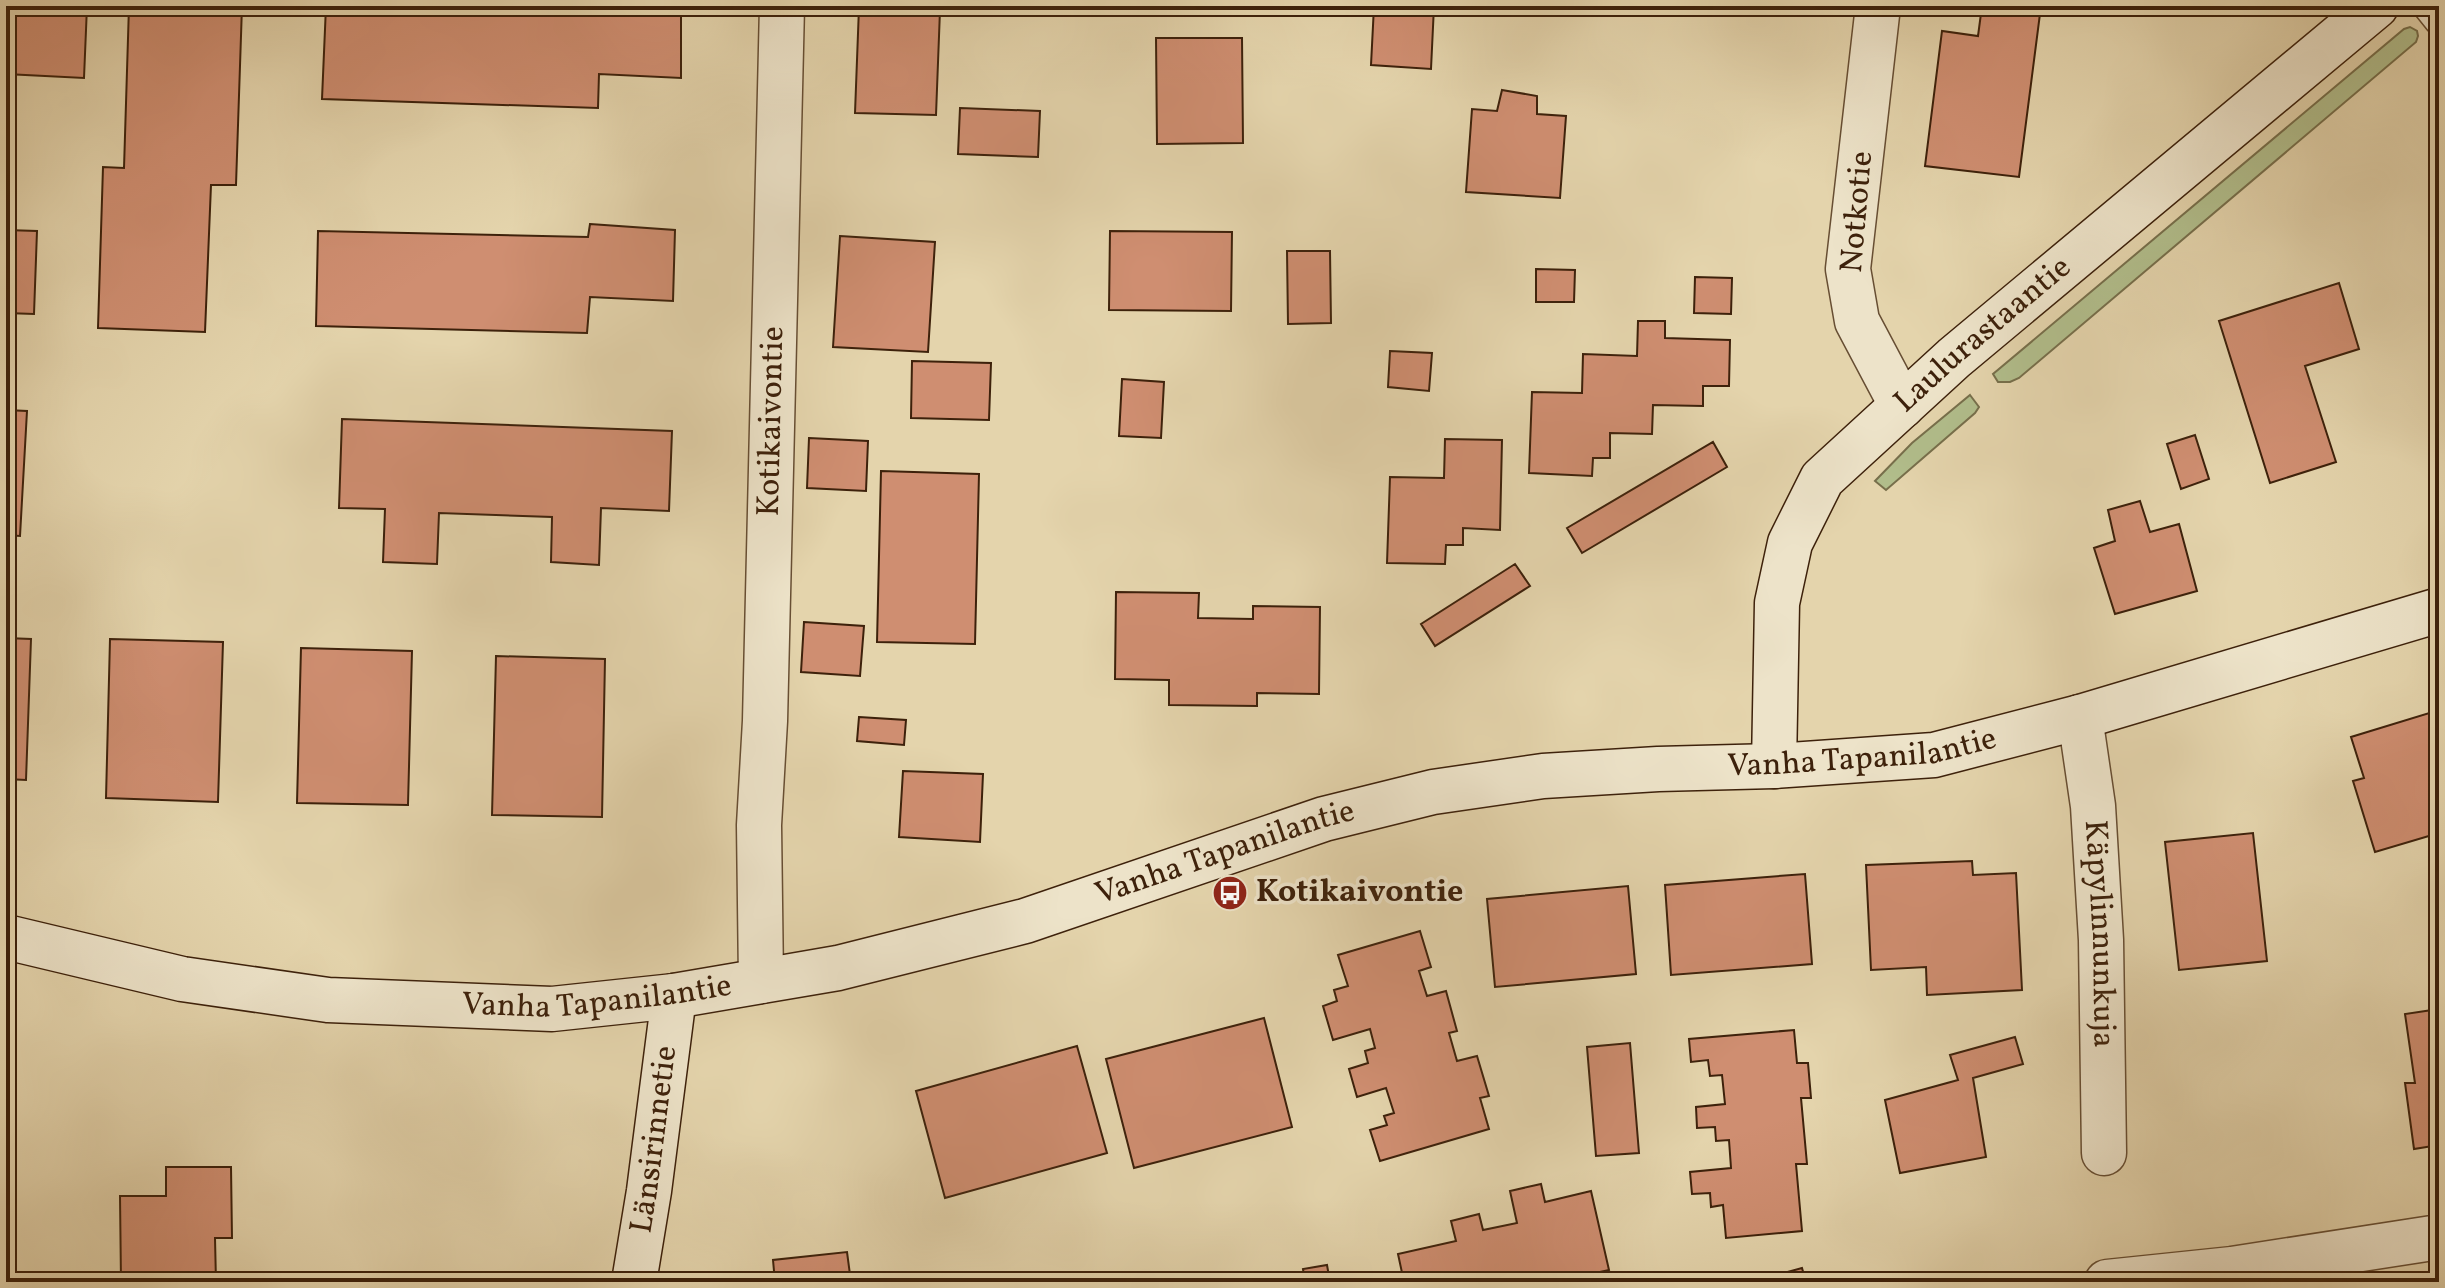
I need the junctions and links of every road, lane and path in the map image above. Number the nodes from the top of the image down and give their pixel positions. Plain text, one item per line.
1 (782, 6) edge
2 (1878, 6) edge
3 (2376, 6) edge
4 (2427, 6) edge
5 (2439, 21) edge
6 (1902, 406) junction
7 (2439, 610) edge
8 (2080, 717) junction
9 (1774, 766) junction
10 (6, 937) edge
11 (761, 981) junction
12 (674, 996) junction
13 (2104, 1153) dead end
14 (2439, 1237) edge
15 (634, 1282) edge
16 (2107, 1282) edge

1 - 11 street, Kotikaivontie
2 - 6 street, Notkotie
3 - 6 street, Laulurastaantie
4 - 5 lane
6 - 9 street, Laulurastaantie
7 - 8 street, Vanha Tapanilantie
8 - 9 street, Vanha Tapanilantie
8 - 13 street, Käpylinnunkuja
9 - 11 street, Vanha Tapanilantie
10 - 12 street, Vanha Tapanilantie
11 - 12 street, Vanha Tapanilantie
12 - 15 street, Länsirinnetie
14 - 16 street

